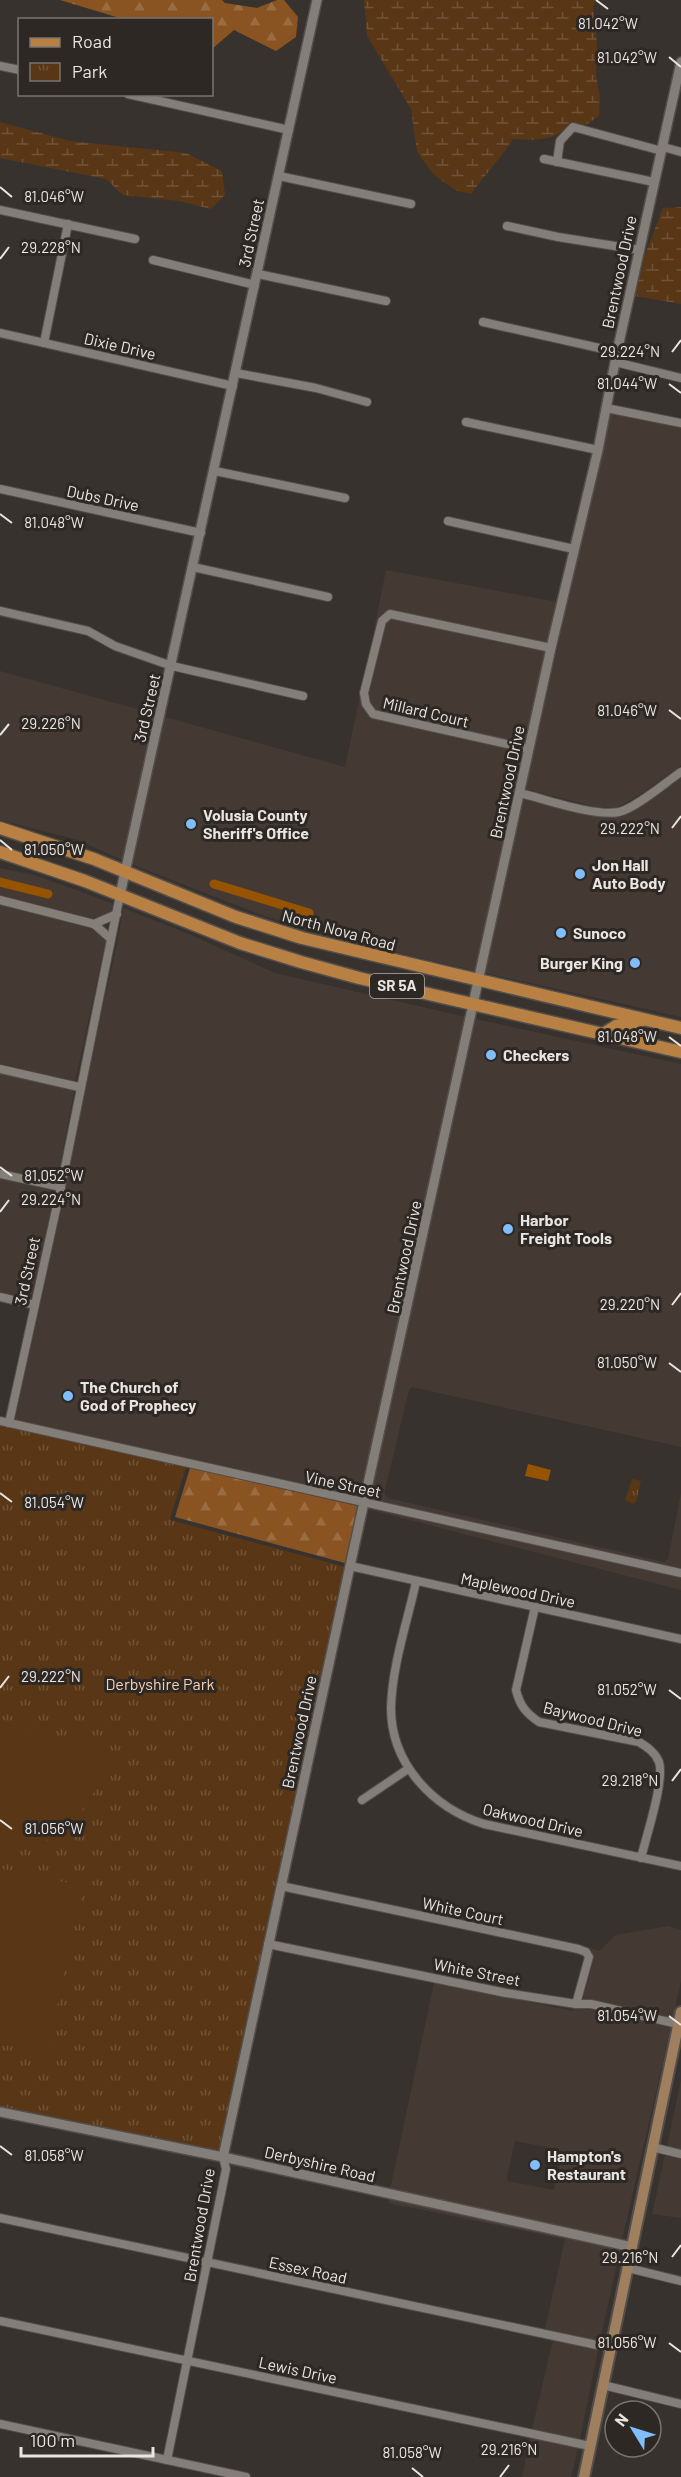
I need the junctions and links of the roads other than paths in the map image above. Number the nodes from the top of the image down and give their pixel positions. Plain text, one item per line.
1 (317, 0) edge
2 (681, 62) edge
3 (0, 66) edge
4 (18, 70) edge
5 (137, 96) edge
6 (289, 130) junction
7 (662, 149) junction
8 (681, 152) edge
9 (544, 159) dead end
10 (557, 162) junction
11 (279, 176) junction
12 (654, 182) junction
13 (411, 204) dead end
14 (0, 210) edge
15 (68, 224) junction
16 (507, 226) dead end
17 (135, 239) dead end
18 (640, 250) junction
19 (153, 260) dead end
20 (258, 274) junction
21 (255, 285) junction
22 (386, 301) dead end
23 (483, 322) dead end
24 (0, 333) edge
25 (44, 343) junction
26 (616, 357) junction
27 (236, 373) junction
28 (681, 378) edge
29 (233, 386) junction
30 (367, 402) dead end
31 (606, 408) junction
32 (466, 422) dead end
33 (681, 423) edge
34 (598, 450) junction
35 (215, 471) junction
36 (0, 489) edge
37 (345, 498) dead end
38 (448, 521) dead end
39 (201, 533) junction
40 (574, 549) junction
41 (193, 567) junction
42 (328, 597) dead end
43 (0, 611) edge
44 (551, 648) junction
45 (172, 666) junction
46 (303, 696) dead end
47 (529, 749) junction
48 (681, 772) edge
49 (520, 792) junction
50 (0, 828) edge
51 (0, 852) edge
52 (124, 871) junction
53 (120, 895) junction
54 (0, 900) edge
55 (117, 914) junction
56 (94, 924) junction
57 (111, 939) junction
58 (479, 982) junction
59 (474, 1004) junction
60 (648, 1020) junction
61 (681, 1028) edge
62 (603, 1034) junction
63 (681, 1052) edge
64 (0, 1069) edge
65 (79, 1087) junction
66 (0, 1174) edge
67 (61, 1187) junction
68 (0, 1297) edge
69 (35, 1305) junction
70 (0, 1421) edge
71 (9, 1423) junction
72 (364, 1502) junction
73 (350, 1566) junction
74 (681, 1573) edge
75 (416, 1582) junction
76 (535, 1607) junction
77 (681, 1639) edge
78 (408, 1769) junction
79 (362, 1800) dead end
80 (641, 1858) junction
81 (681, 1866) edge
82 (281, 1886) junction
83 (268, 1944) junction
84 (576, 2004) junction
85 (681, 2012) edge
86 (680, 2024) edge
87 (0, 2112) edge
88 (652, 2147) junction
89 (681, 2154) edge
90 (223, 2157) junction
91 (0, 2218) edge
92 (632, 2247) junction
93 (208, 2262) junction
94 (628, 2268) junction
95 (681, 2281) edge
96 (0, 2320) edge
97 (611, 2348) junction
98 (188, 2361) junction
99 (603, 2385) junction
100 (681, 2404) edge
101 (0, 2424) edge
102 (590, 2446) junction
103 (167, 2460) junction
104 (246, 2477) edge
105 (584, 2477) edge

1 - 6 street, 3rd Street
2 - 7 street, Brentwood Drive
3 - 4 street
5 - 6 street
6 - 11 street, 3rd Street
7 - 8 street
7 - 10 street
7 - 12 street, Brentwood Drive
9 - 10 street
10 - 12 street
11 - 13 street
11 - 20 street, 3rd Street
12 - 18 street, Brentwood Drive
14 - 15 street
15 - 17 street
15 - 25 street
16 - 18 street
18 - 26 street, Brentwood Drive
19 - 21 street
20 - 21 street, 3rd Street
20 - 22 street
21 - 27 street, 3rd Street
23 - 26 street
24 - 25 street, Dixie Drive
25 - 29 street, Dixie Drive
26 - 28 street
26 - 31 street, Brentwood Drive
27 - 29 street, 3rd Street
27 - 30 street
29 - 35 street, 3rd Street
31 - 33 street
31 - 34 street, Brentwood Drive
32 - 34 street
34 - 40 street, Brentwood Drive
35 - 37 street
35 - 39 street, 3rd Street
36 - 39 street, Dubs Drive
38 - 40 street
39 - 41 street, 3rd Street
40 - 44 street, Brentwood Drive
41 - 42 street
41 - 45 street, 3rd Street
43 - 45 street
44 - 47 street, Brentwood Drive
44 - 47 street, Millard Court
45 - 46 street
45 - 52 street, 3rd Street
47 - 49 street, Brentwood Drive
48 - 49 street
49 - 58 street, Brentwood Drive
50 - 52 main road, North Nova Road / SR 5A
51 - 53 main road, SR 5A
52 - 53 street, 3rd Street
52 - 58 main road, North Nova Road / SR 5A
53 - 55 street, 3rd Street
53 - 59 main road, SR 5A
54 - 56 street
55 - 56 street
55 - 57 street, 3rd Street
56 - 57 street
57 - 65 street, 3rd Street
58 - 59 street, Brentwood Drive
58 - 60 main road, North Nova Road / SR 5A
59 - 62 main road, SR 5A
59 - 72 street, Brentwood Drive
60 - 61 main road, North Nova Road / SR 5A
60 - 62 main road
62 - 63 main road, SR 5A
64 - 65 street
65 - 67 street, 3rd Street
66 - 67 street
67 - 69 street, 3rd Street
68 - 69 street
69 - 71 street, 3rd Street
70 - 71 street, Vine Street
71 - 72 street, Vine Street
72 - 73 street, Brentwood Drive
72 - 74 street, Vine Street
73 - 75 street, Maplewood Drive
73 - 82 street, Brentwood Drive
75 - 76 street, Maplewood Drive
75 - 78 street, Oakwood Drive
76 - 77 street, Maplewood Drive
76 - 80 street, Baywood Drive
78 - 79 street
78 - 80 street, Oakwood Drive
80 - 81 street, Oakwood Drive
82 - 83 street, Brentwood Drive
82 - 84 street, White Court
83 - 84 street, White Street
83 - 90 street, Brentwood Drive
84 - 86 street, White Street
85 - 86 main road
86 - 88 main road
87 - 90 street, Derbyshire Road
88 - 89 street
88 - 92 main road
90 - 92 street, Derbyshire Road
90 - 93 street, Brentwood Drive
91 - 93 street, Essex Road
92 - 94 main road
93 - 97 street, Essex Road
93 - 98 street, Brentwood Drive
94 - 95 street
94 - 97 main road
96 - 98 street, Lewis Drive
97 - 99 main road
98 - 102 street, Lewis Drive
98 - 103 street, Brentwood Drive
99 - 100 street
99 - 102 main road
101 - 103 street
102 - 105 main road
103 - 104 street

